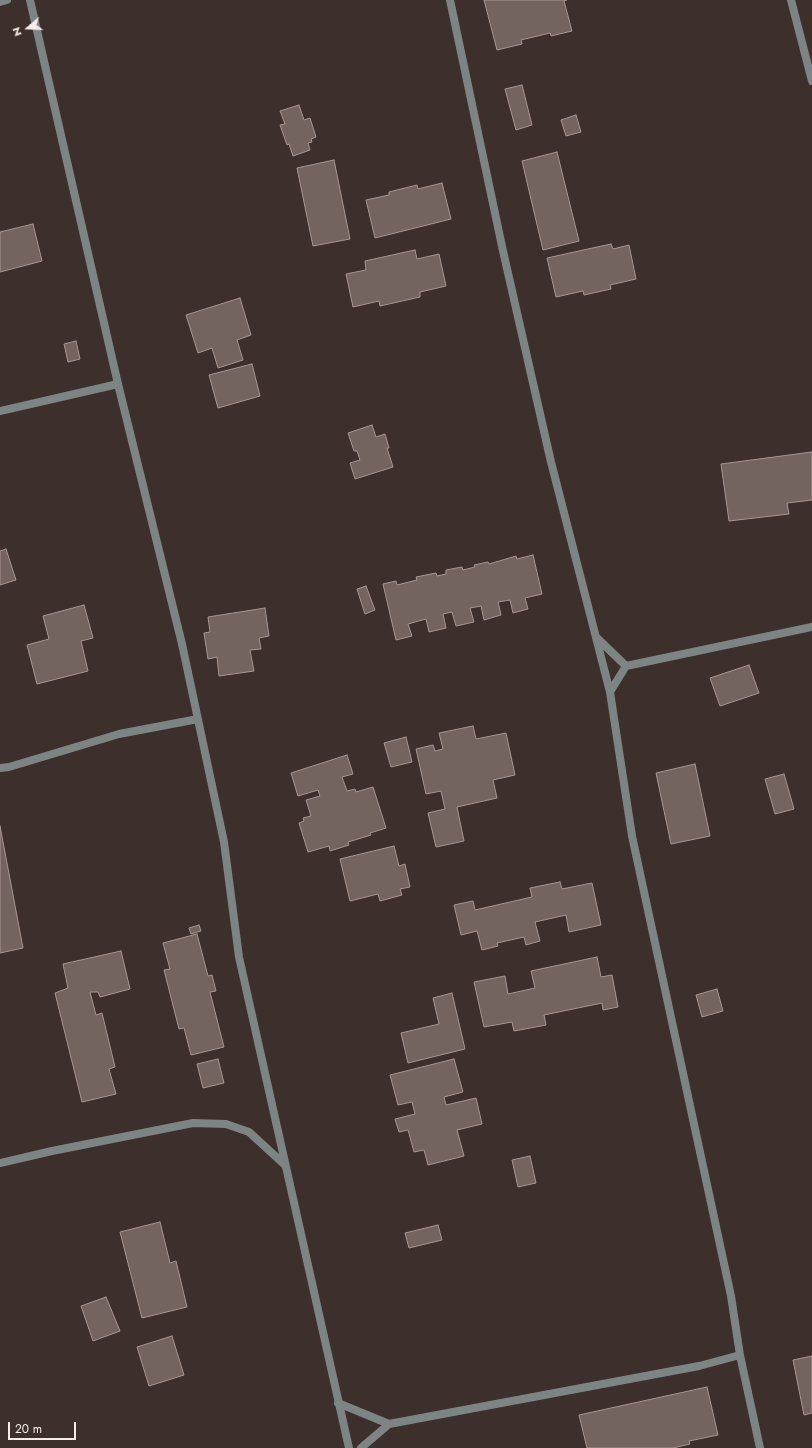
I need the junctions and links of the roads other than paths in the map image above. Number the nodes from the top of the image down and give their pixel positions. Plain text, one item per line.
1 (6, 0) edge
2 (30, 0) edge
3 (450, 0) edge
4 (791, 0) edge
5 (0, 2) edge
6 (812, 81) edge
7 (118, 384) junction
8 (0, 411) edge
9 (812, 627) edge
10 (596, 637) junction
11 (626, 666) junction
12 (610, 692) junction
13 (198, 719) junction
14 (0, 768) edge
15 (0, 1163) edge
16 (285, 1165) junction
17 (740, 1355) junction
18 (338, 1403) junction
19 (389, 1424) junction
20 (348, 1448) edge
21 (361, 1448) edge
22 (760, 1448) edge

1 - 5 street
2 - 7 street
3 - 10 street
4 - 6 street
7 - 8 street
7 - 13 street
9 - 11 street
10 - 11 street
10 - 12 street
11 - 12 street
12 - 17 street
13 - 14 street
13 - 16 street
15 - 16 street
16 - 18 street
17 - 19 street
17 - 22 street
18 - 19 street
18 - 20 street
19 - 21 street

